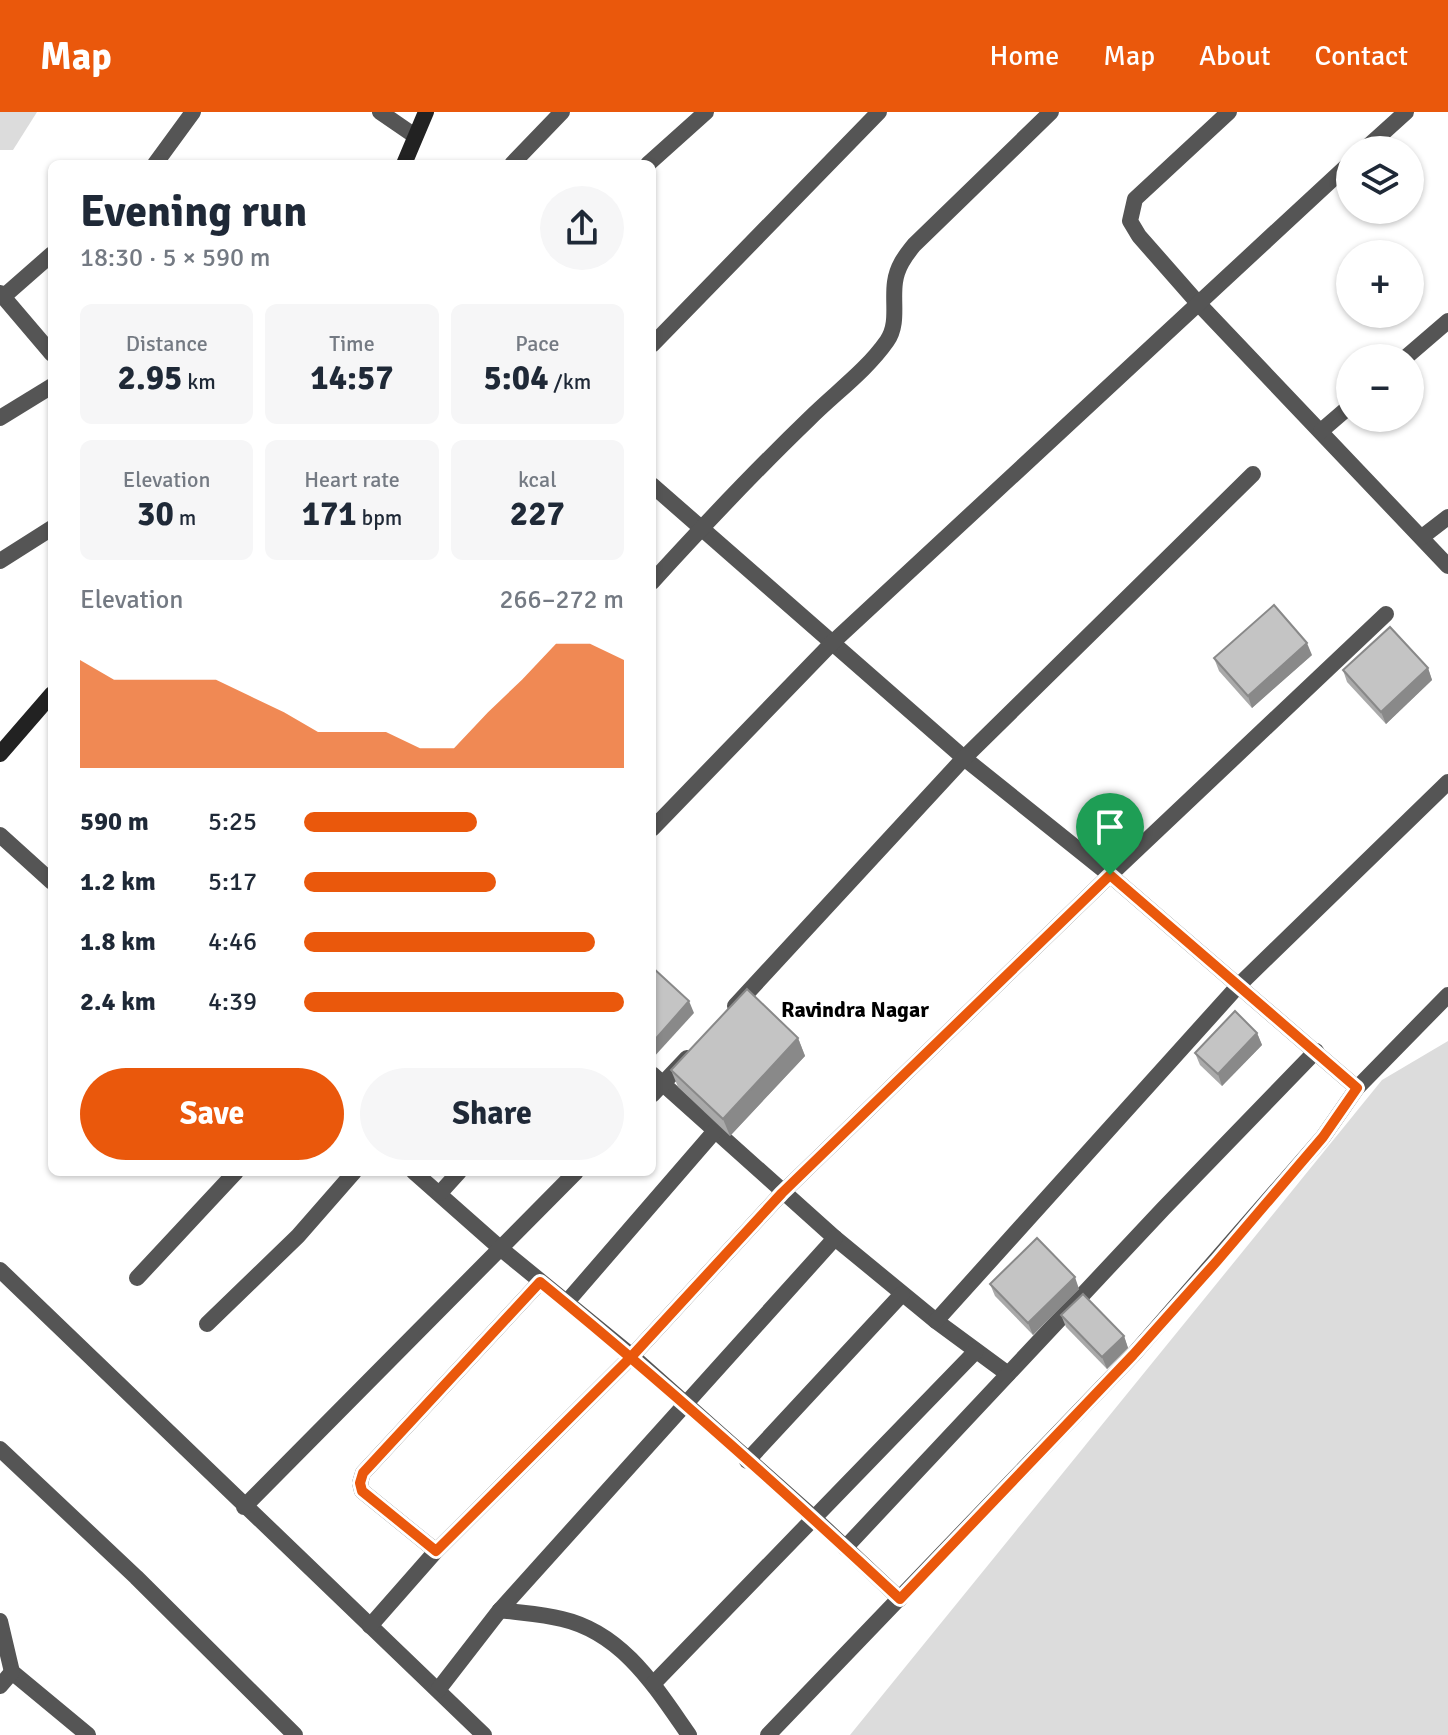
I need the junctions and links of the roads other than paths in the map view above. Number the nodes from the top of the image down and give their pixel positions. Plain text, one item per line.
1 (193, 112) edge
2 (380, 112) edge
3 (426, 112) edge
4 (562, 112) edge
5 (706, 112) edge
6 (879, 112) edge
7 (1051, 112) edge
8 (1229, 112) edge
9 (1406, 112) edge
10 (415, 136) junction
11 (1379, 136) edge
12 (158, 160) edge
13 (406, 160) edge
14 (516, 160) edge
15 (652, 160) edge
16 (1336, 176) edge
17 (48, 257) edge
18 (2, 295) edge
19 (1197, 302) junction
20 (1448, 321) edge
21 (656, 341) edge
22 (1421, 344) edge
23 (48, 349) edge
24 (48, 388) edge
25 (0, 418) edge
26 (1336, 418) edge
27 (1321, 431) junction
28 (1253, 474) dead end
29 (656, 489) edge
30 (1448, 517) edge
31 (700, 529) junction
32 (48, 531) edge
33 (1422, 537) junction
34 (0, 561) edge
35 (1448, 566) edge
36 (656, 578) edge
37 (1386, 614) dead end
38 (832, 643) junction
39 (48, 699) edge
40 (0, 754) edge
41 (964, 758) junction
42 (1448, 782) edge
43 (656, 825) edge
44 (0, 835) edge
45 (48, 874) edge
46 (1110, 875) junction
47 (1238, 986) junction
48 (1448, 995) edge
49 (726, 1016) edge
50 (694, 1050) edge
51 (1316, 1051) junction
52 (656, 1084) edge
53 (1357, 1088) junction
54 (714, 1132) junction
55 (232, 1176) edge
56 (350, 1176) edge
57 (419, 1176) edge
58 (455, 1176) edge
59 (572, 1176) edge
60 (440, 1193) junction
61 (782, 1193) junction
62 (835, 1238) junction
63 (500, 1248) junction
64 (0, 1270) edge
65 (137, 1278) dead end
66 (540, 1282) junction
67 (902, 1294) junction
68 (566, 1303) junction
69 (936, 1321) junction
70 (207, 1324) dead end
71 (976, 1351) junction
72 (632, 1356) junction
73 (1008, 1374) junction
74 (684, 1405) junction
75 (0, 1449) edge
76 (747, 1461) junction
77 (244, 1507) junction
78 (814, 1518) junction
79 (845, 1548) junction
80 (436, 1551) junction
81 (900, 1599) junction
82 (500, 1610) junction
83 (0, 1621) edge
84 (370, 1626) junction
85 (12, 1672) junction
86 (653, 1684) junction
87 (0, 1686) edge
88 (438, 1690) junction
89 (88, 1735) edge
90 (295, 1735) edge
91 (484, 1735) edge
92 (689, 1735) edge
93 (768, 1735) edge

1 - 12 street
2 - 10 street
3 - 10 street
4 - 14 street
5 - 15 street
6 - 21 street
7 - 31 street
8 - 19 street
9 - 11 street
10 - 13 street
16 - 19 street
17 - 18 street
18 - 23 street
19 - 27 street
19 - 38 street
20 - 22 street
24 - 25 street
26 - 27 street
27 - 33 street
28 - 41 street
29 - 31 street
30 - 33 street
31 - 36 street
31 - 38 street
32 - 34 street
33 - 35 street
37 - 46 street
38 - 41 street
38 - 43 street
39 - 40 street
41 - 46 street
41 - 49 street
42 - 47 street
44 - 45 street
46 - 47 street
46 - 61 street
47 - 51 street
47 - 69 street
48 - 53 street
50 - 52 street
51 - 53 street
51 - 73 street
52 - 54 street
53 - 81 street
54 - 61 street
54 - 68 street
55 - 65 street
56 - 70 street
57 - 60 street
58 - 60 street
59 - 63 street
60 - 63 street
61 - 62 street
61 - 72 street
62 - 67 street
62 - 74 street
63 - 66 street
63 - 77 street
64 - 77 street
66 - 68 street
66 - 80 street
67 - 69 street
67 - 76 street
68 - 72 street
69 - 71 street
71 - 73 street
71 - 78 street
72 - 74 street
72 - 80 street
73 - 79 street
74 - 76 street
74 - 82 street
75 - 90 street
76 - 78 street
77 - 84 street
78 - 79 street
78 - 86 street
79 - 81 street
80 - 84 street
81 - 93 street
82 - 86 street
82 - 88 street
83 - 85 street
84 - 88 street
85 - 87 street
85 - 89 street
86 - 92 street
88 - 91 street

